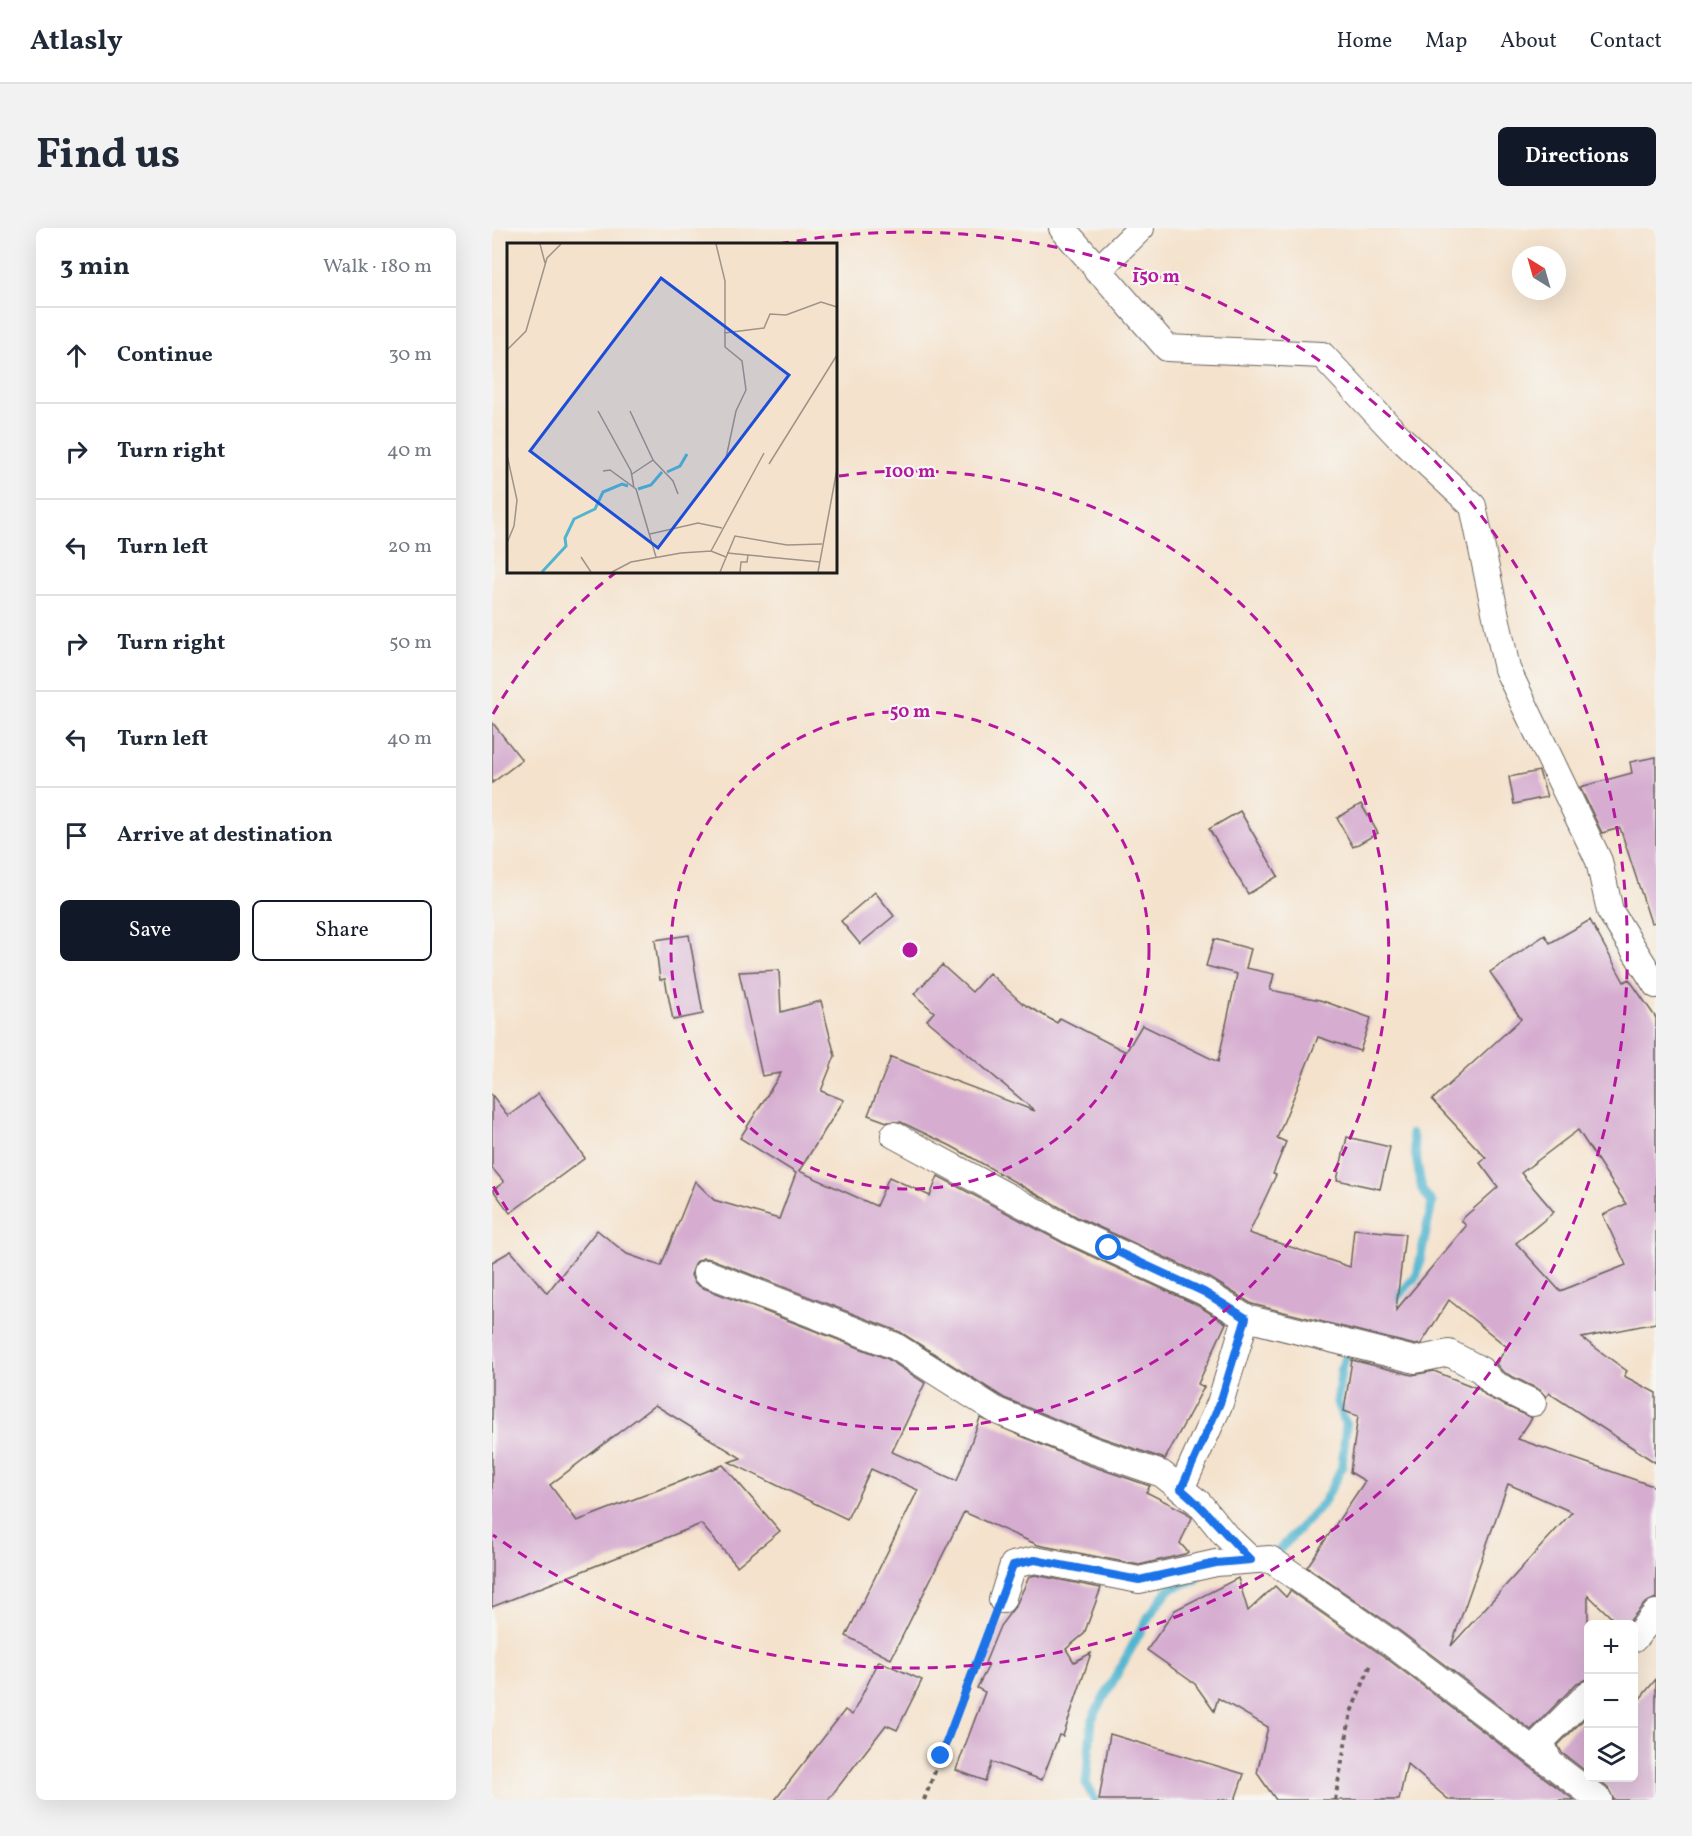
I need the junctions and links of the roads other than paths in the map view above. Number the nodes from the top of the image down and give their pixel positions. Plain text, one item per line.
1 (1062, 228) edge
2 (1141, 228) edge
3 (1097, 271) junction
4 (1656, 985) edge
5 (894, 1135) dead end
6 (706, 1273) dead end
7 (1246, 1318) junction
8 (1533, 1403) dead end
9 (1181, 1489) junction
10 (1251, 1560) junction
11 (1002, 1600) road end
12 (1656, 1613) edge
13 (1638, 1634) edge
14 (1584, 1698) edge
15 (1549, 1762) junction
16 (1599, 1800) edge

1 - 3 street
2 - 3 street
3 - 4 street
5 - 7 street
6 - 9 street
7 - 8 street
7 - 9 street
9 - 10 street
10 - 11 street
10 - 15 street
12 - 13 street
14 - 15 street
15 - 16 street

